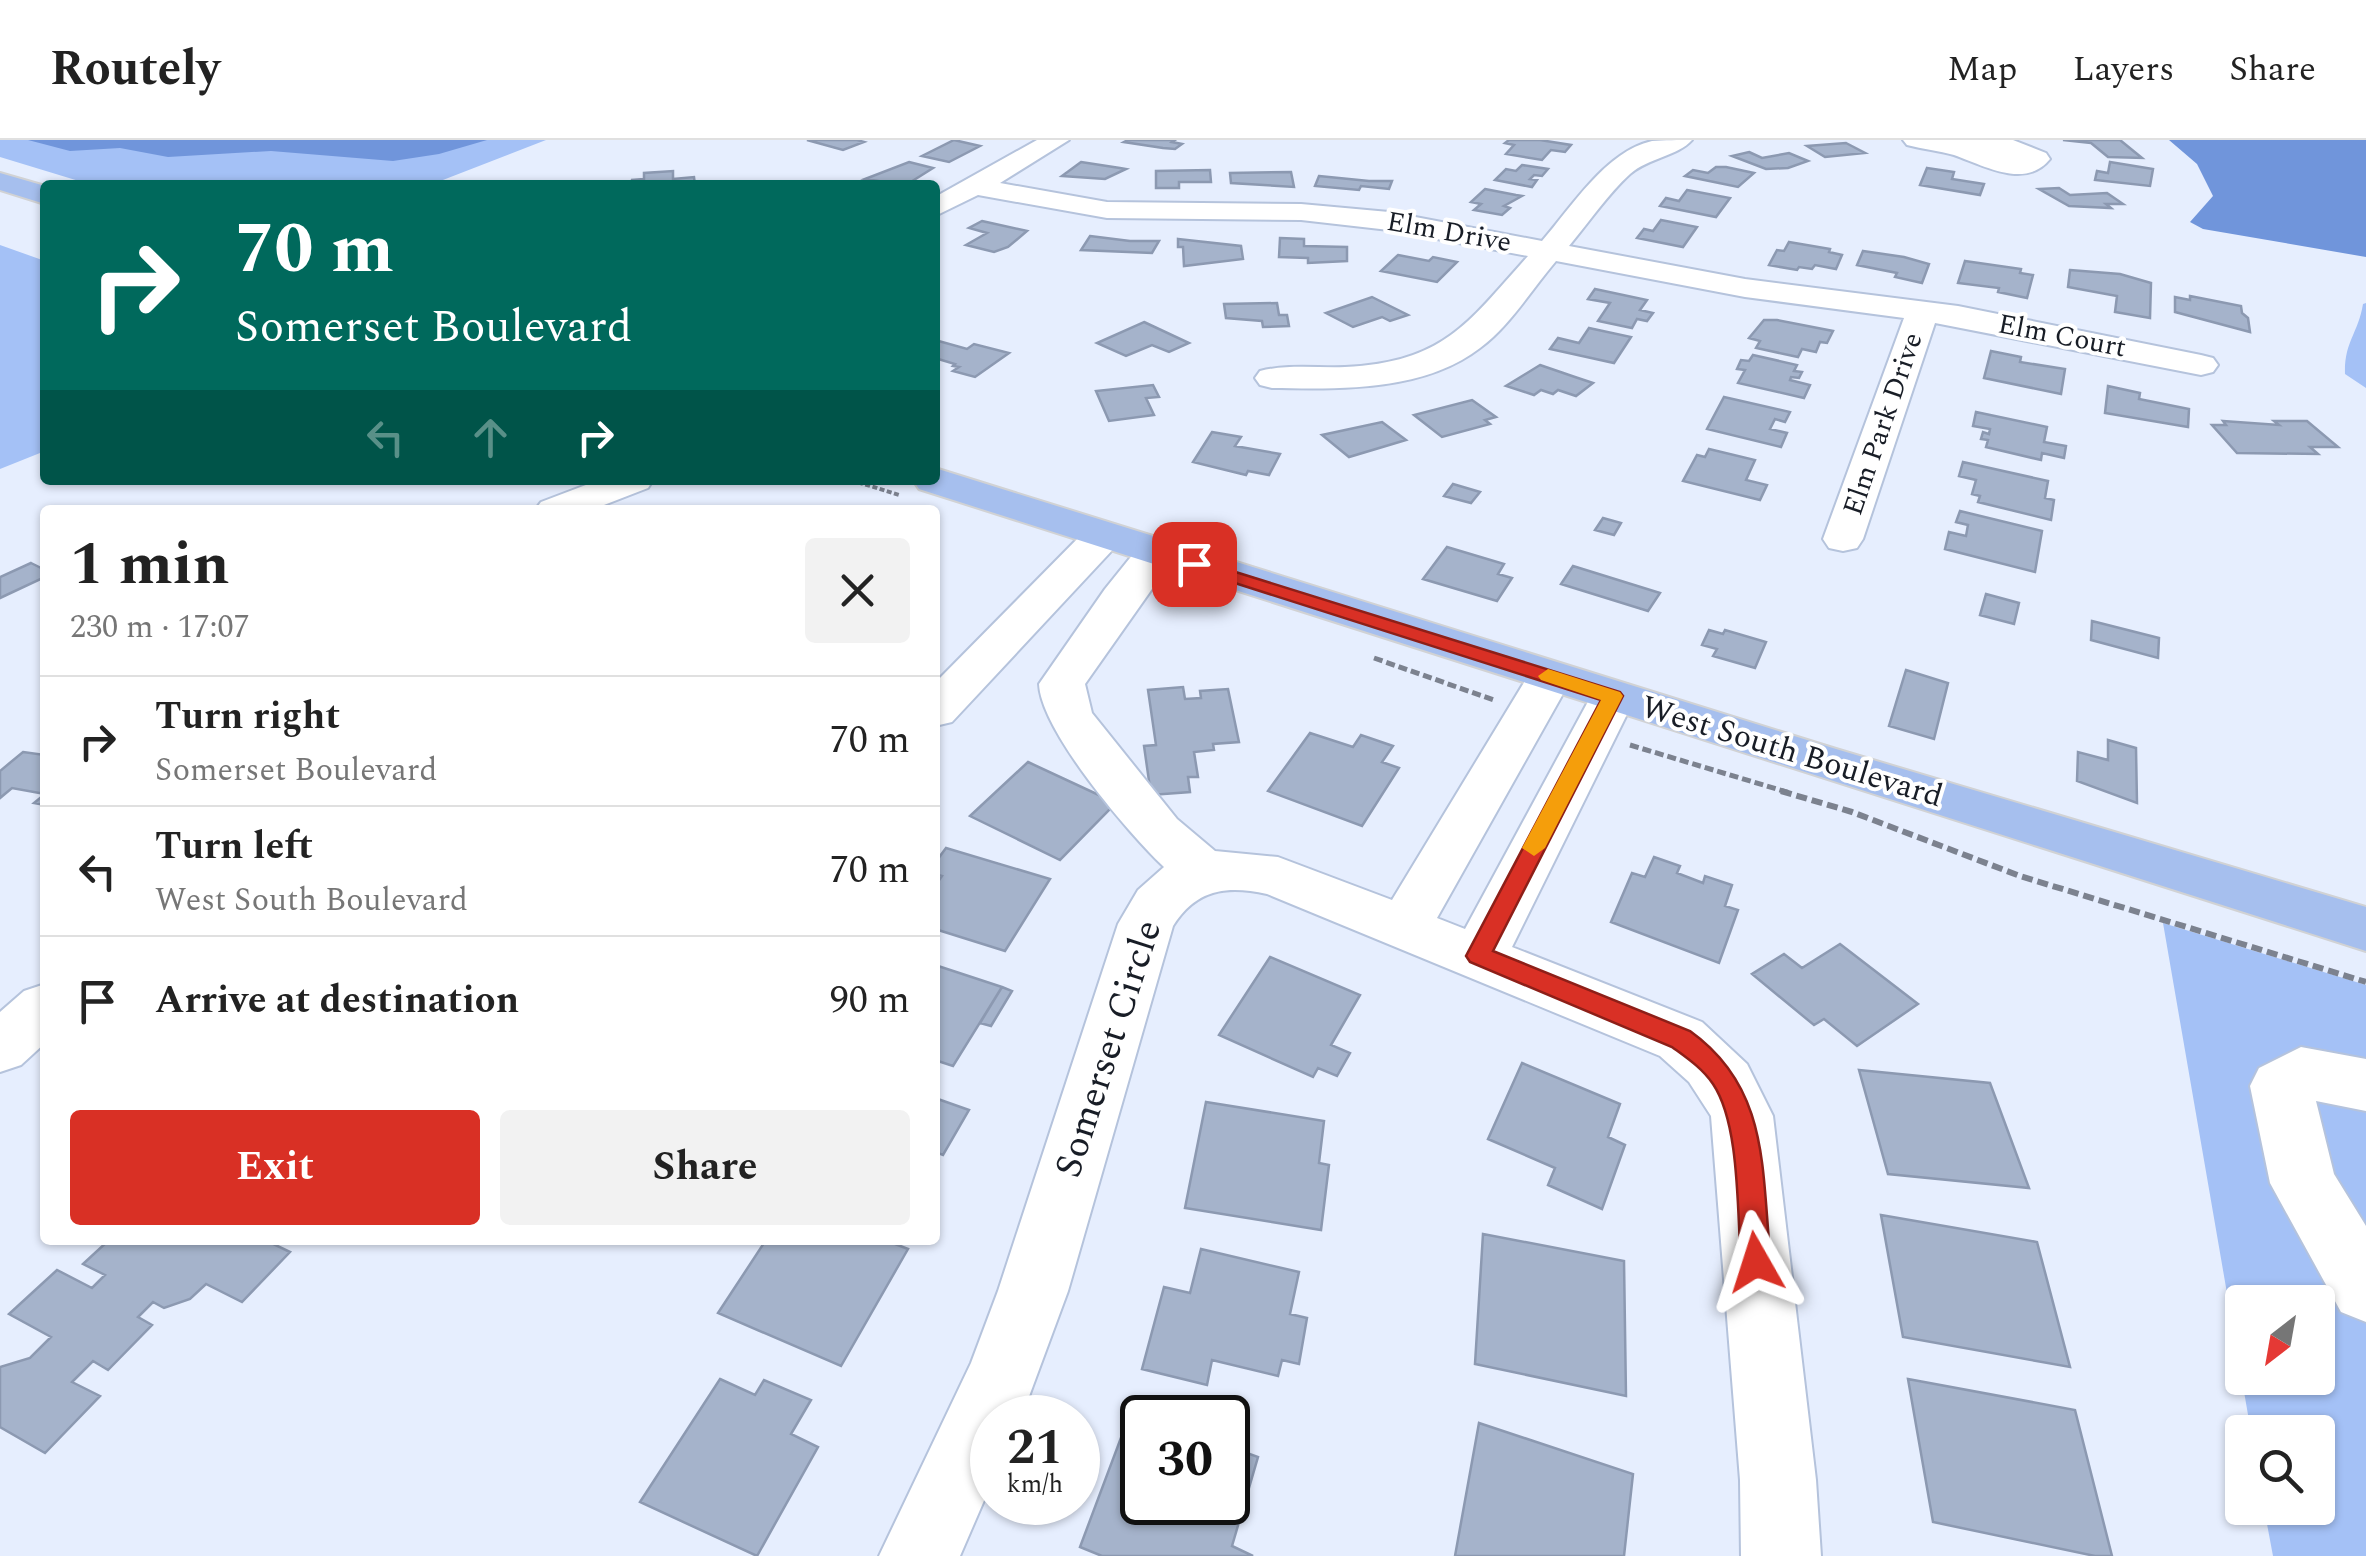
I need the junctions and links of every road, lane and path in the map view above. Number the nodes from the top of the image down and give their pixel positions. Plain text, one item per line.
1 (1056, 140) edge
2 (1916, 140) edge
3 (1662, 142) edge
4 (1966, 150) dead end
5 (0, 181) edge
6 (974, 186) junction
7 (40, 193) edge
8 (940, 205) edge
9 (1550, 250) junction
10 (1922, 310) junction
11 (2201, 365) dead end
12 (1272, 378) dead end
13 (940, 482) edge
14 (615, 485) edge
15 (569, 497) edge
16 (1104, 536) junction
17 (1843, 539) dead end
18 (1157, 552) junction
19 (1550, 676) junction
20 (1468, 692) dead end
21 (1492, 700) dead end
22 (940, 706) edge
23 (1622, 721) junction
24 (1204, 872) junction
25 (1404, 927) junction
26 (2366, 929) edge
27 (1478, 956) junction
28 (2366, 982) edge
29 (40, 1012) edge
30 (0, 1047) edge
31 (2366, 1085) edge
32 (2366, 1289) edge
33 (919, 1556) edge
34 (1781, 1556) edge

1 - 6 street
2 - 4 street
3 - 9 street
5 - 7 main road
6 - 8 street
6 - 9 street, Elm Drive
9 - 10 street, Elm Drive
9 - 12 street
10 - 11 street, Elm Court
10 - 17 street, Elm Park Drive
13 - 16 main road, West South Boulevard
14 - 15 street
16 - 18 main road, West South Boulevard
16 - 22 street
18 - 19 main road, West South Boulevard
18 - 24 street
19 - 23 main road, West South Boulevard
19 - 25 street
20 - 21 path
23 - 26 main road, West South Boulevard
23 - 27 street
23 - 28 path
24 - 25 street
24 - 33 street, Somerset Circle
25 - 27 street
27 - 34 street
29 - 30 street
31 - 32 street

